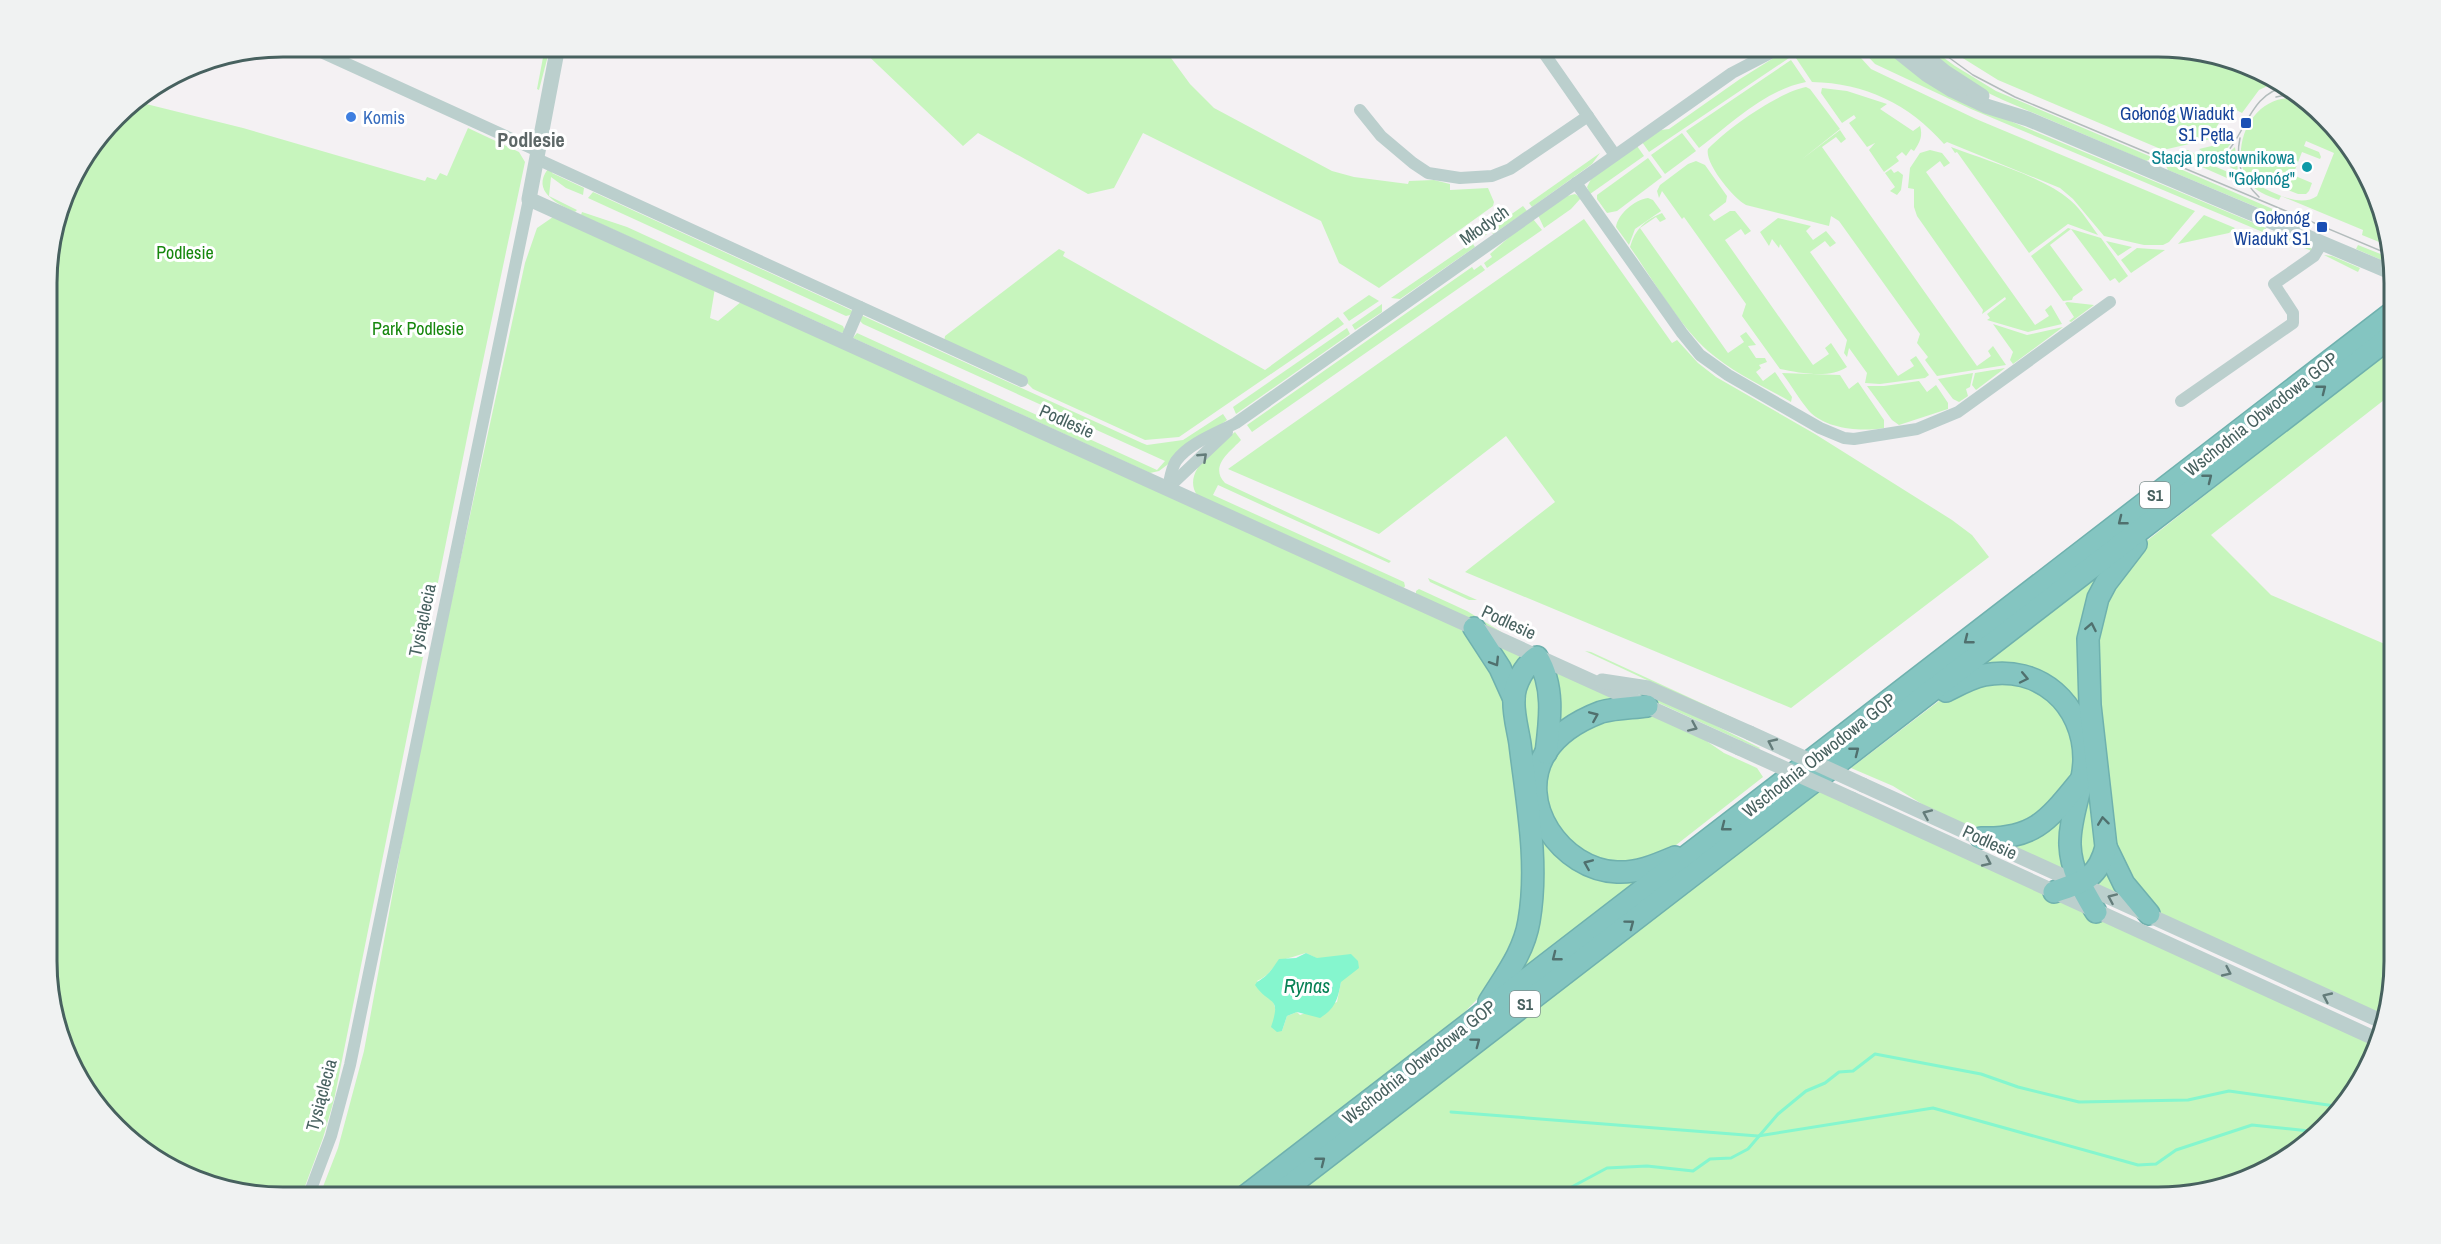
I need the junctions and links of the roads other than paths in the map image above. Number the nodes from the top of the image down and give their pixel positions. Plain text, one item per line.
1 (331, 57) edge
2 (556, 57) edge
3 (1547, 57) edge
4 (1759, 57) edge
5 (1905, 57) edge
6 (1928, 57) edge
7 (1755, 59) joint
8 (1360, 110) dead end
9 (1588, 116) junction
10 (2028, 119) junction
11 (537, 155) junction
12 (1615, 155) junction
13 (1576, 183) junction
14 (529, 199) junction
15 (2322, 243) junction
16 (2384, 270) edge
17 (2110, 302) dead end
18 (860, 307) junction
19 (2384, 327) edge
20 (2384, 327) edge
21 (845, 342) junction
22 (1022, 381) dead end
23 (2181, 401) dead end
24 (1168, 488) junction
25 (2162, 514) junction
26 (1474, 628) junction
27 (1537, 657) junction
28 (1588, 680) junction
29 (1514, 699) junction
30 (1647, 706) junction
31 (1910, 708) junction
32 (1546, 753) junction
33 (2081, 780) junction
34 (1981, 838) junction
35 (1703, 844) junction
36 (2106, 847) junction
37 (2079, 883) junction
38 (2054, 892) junction
39 (2097, 912) junction
40 (2149, 915) junction
41 (1480, 1015) junction
42 (2376, 1019) edge
43 (2371, 1037) edge
44 (312, 1187) edge
45 (1258, 1187) edge
46 (1288, 1187) edge

1 - 11 street
2 - 11 street, Tysiąclecia
3 - 9 street
4 - 7 street, Młodych
5 - 10 street
6 - 10 street
7 - 12 street, Młodych
8 - 9 street
9 - 12 street
10 - 15 street
11 - 14 street, Tysiąclecia
11 - 18 street
12 - 13 street, Młodych
13 - 17 street
13 - 24 street, Młodych
14 - 21 street, Podlesie
14 - 44 street, Tysiąclecia
15 - 16 street
15 - 23 street
18 - 21 street
18 - 22 street
25 -> 19 highway, Wschodnia Obwodowa GOP / S1
20 -> 35 highway, Wschodnia Obwodowa GOP / S1
21 - 24 street, Podlesie
24 - 26 street, Podlesie
25 - 31 highway, Wschodnia Obwodowa GOP / S1
36 -> 25 highway
26 - 27 street, Podlesie
26 -> 29 highway
27 - 28 street, Podlesie
27 - 29 highway
27 - 32 highway
28 - 30 street, Podlesie
34 -> 28 street, Podlesie, bridge
29 - 41 highway
32 -> 30 highway
30 -> 38 street, Podlesie, bridge
31 -> 33 highway
46 -> 31 highway, Wschodnia Obwodowa GOP / S1
35 -> 32 highway
33 - 34 highway
33 - 37 highway
34 - 37 street, Podlesie
35 -> 41 highway, Wschodnia Obwodowa GOP / S1
36 - 37 highway
36 - 40 highway
37 - 38 highway
37 - 39 highway
40 -> 37 street, Podlesie
38 - 39 street, Podlesie
39 -> 43 street, Podlesie
42 -> 40 street, Podlesie
41 - 45 highway, Wschodnia Obwodowa GOP / S1

